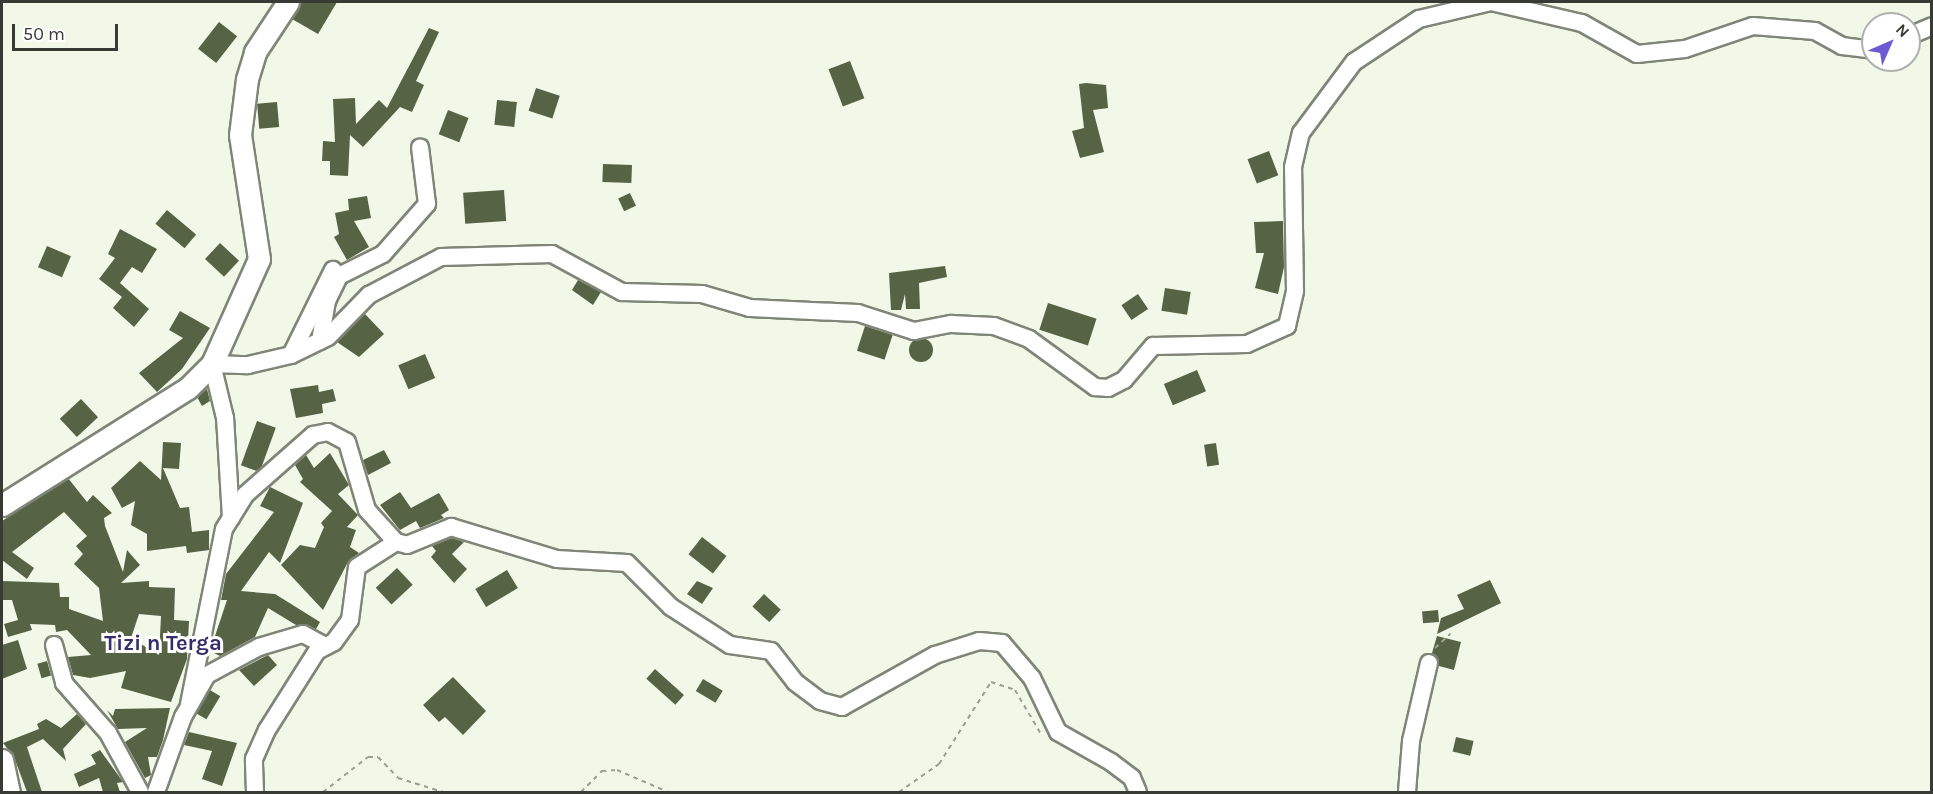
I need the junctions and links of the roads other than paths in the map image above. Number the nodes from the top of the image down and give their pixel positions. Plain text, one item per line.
1 (288, 2) edge
2 (1861, 48) edge
3 (420, 147) dead end
4 (339, 263) dead end
5 (320, 341) junction
6 (291, 355) junction
7 (212, 364) junction
8 (2, 505) edge
9 (231, 518) junction
10 (396, 542) junction
11 (54, 645) dead end
12 (326, 646) junction
13 (1429, 663) road end
14 (189, 704) junction
15 (2, 760) edge
16 (9, 792) edge
17 (140, 792) edge
18 (156, 792) edge
19 (255, 792) edge
20 (1138, 792) edge
21 (1407, 792) edge

1 - 7 main road
2 - 5 street
3 - 5 street
4 - 6 street
5 - 6 street
6 - 7 street
7 - 8 main road
7 - 9 street
9 - 10 street
9 - 14 street
10 - 12 street
10 - 20 street
11 - 17 street
12 - 14 street
12 - 19 street
13 - 21 street
14 - 18 street
15 - 16 main road

